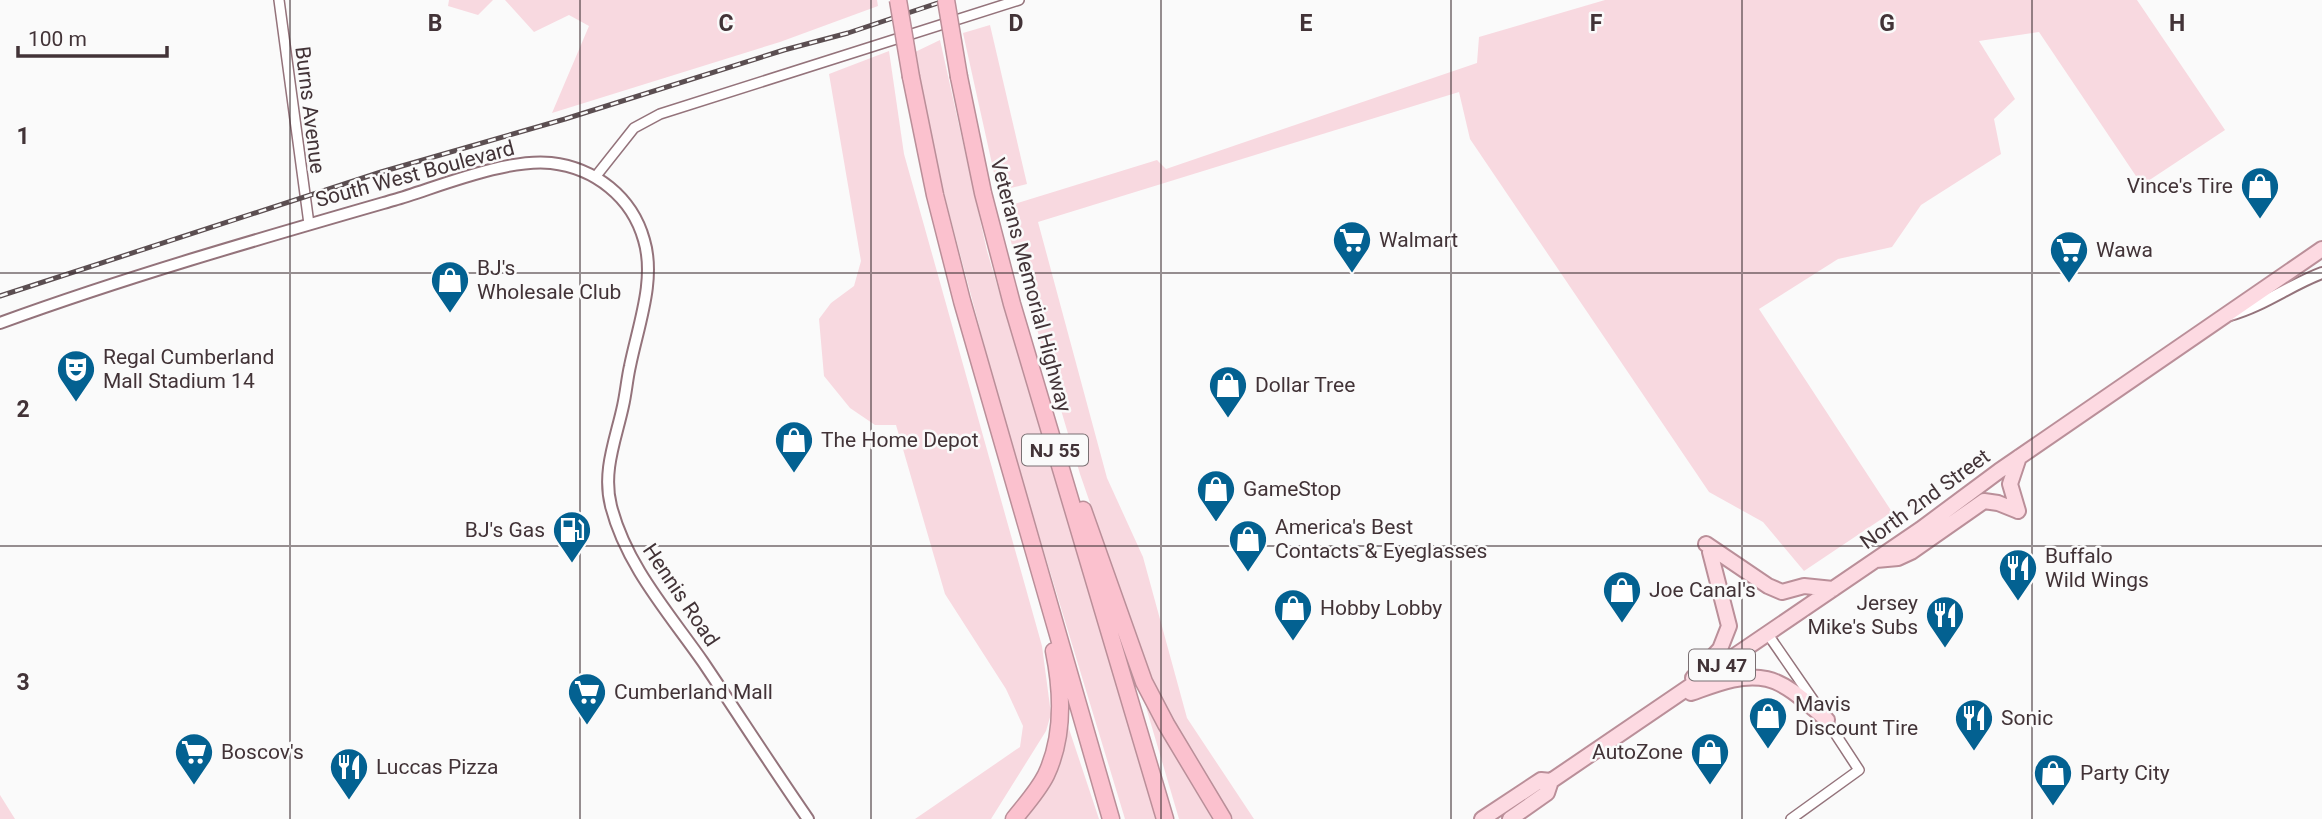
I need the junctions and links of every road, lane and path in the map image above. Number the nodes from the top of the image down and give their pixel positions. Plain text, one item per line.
1 (279, 0) edge
2 (898, 0) edge
3 (946, 0) edge
4 (1018, 0) edge
5 (596, 176) junction
6 (309, 224) junction
7 (2322, 249) edge
8 (2322, 273) edge
9 (2224, 316) junction
10 (0, 323) edge
11 (1023, 344) junction
12 (2019, 457) junction
13 (1008, 465) junction
14 (1875, 560) junction
15 (1833, 589) junction
16 (1767, 633) junction
17 (1676, 697) junction
18 (1827, 720) junction
19 (1551, 781) junction
20 (808, 819) edge
21 (1014, 819) edge
22 (1111, 819) edge
23 (1165, 819) edge
24 (1223, 819) edge
25 (1482, 819) edge
26 (1510, 819) edge
27 (1791, 819) edge

1 - 6 street, Burns Avenue
2 - 13 highway, NJ 55, bridge
3 - 11 highway, Veterans Memorial Highway / NJ 55, bridge
4 - 5 street
5 - 6 street, South West Boulevard
5 - 20 street, Hennis Road
6 - 10 street, South West Boulevard
7 - 9 main road, North 2nd Street / NJ 47
8 - 9 street
9 - 12 main road, North 2nd Street / NJ 47
11 - 23 highway, Veterans Memorial Highway / NJ 55
11 - 24 highway
12 - 14 main road, North 2nd Street / NJ 47
12 - 14 main road
13 - 21 highway
13 - 22 highway, NJ 55
14 - 15 main road, North 2nd Street / NJ 47
15 - 16 main road, North 2nd Street / NJ 47
15 - 17 main road
16 - 17 main road, North 2nd Street / NJ 47
16 - 18 street
17 - 18 main road
17 - 19 main road, North 2nd Street / NJ 47
18 - 27 street
19 - 25 main road, North 2nd Street / NJ 47
19 - 26 main road, North 2nd Street / NJ 47

